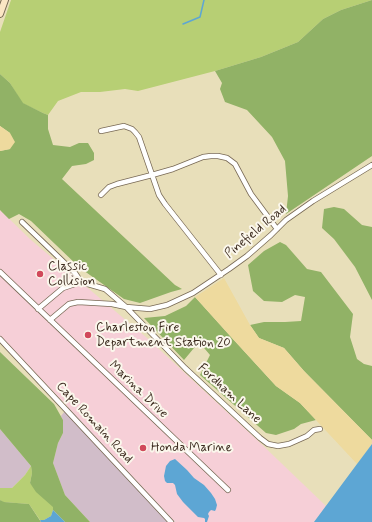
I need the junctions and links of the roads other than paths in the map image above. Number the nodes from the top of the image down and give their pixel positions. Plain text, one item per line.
1 (5, 0) edge
2 (0, 14) edge
3 (101, 131) dead end
4 (372, 165) edge
5 (152, 176) junction
6 (101, 195) dead end
7 (22, 222) dead end
8 (277, 228) junction
9 (0, 272) edge
10 (220, 275) junction
11 (81, 282) junction
12 (126, 306) junction
13 (38, 309) junction
14 (50, 320) junction
15 (0, 339) edge
16 (320, 429) dead end
17 (228, 490) dead end
18 (171, 522) edge

1 - 2 main road
3 - 5 street
4 - 8 street, Pinefield Road
5 - 6 street
5 - 8 street
5 - 10 street
7 - 11 street
8 - 10 street, Pinefield Road
9 - 13 street, Marina Drive
10 - 12 street, Pinefield Road
11 - 12 street
11 - 13 street
12 - 14 street, Pinefield Road
12 - 16 street, Fordham Lane
13 - 14 street, Marina Drive
14 - 17 street, Marina Drive
15 - 18 street, Cape Romain Road

